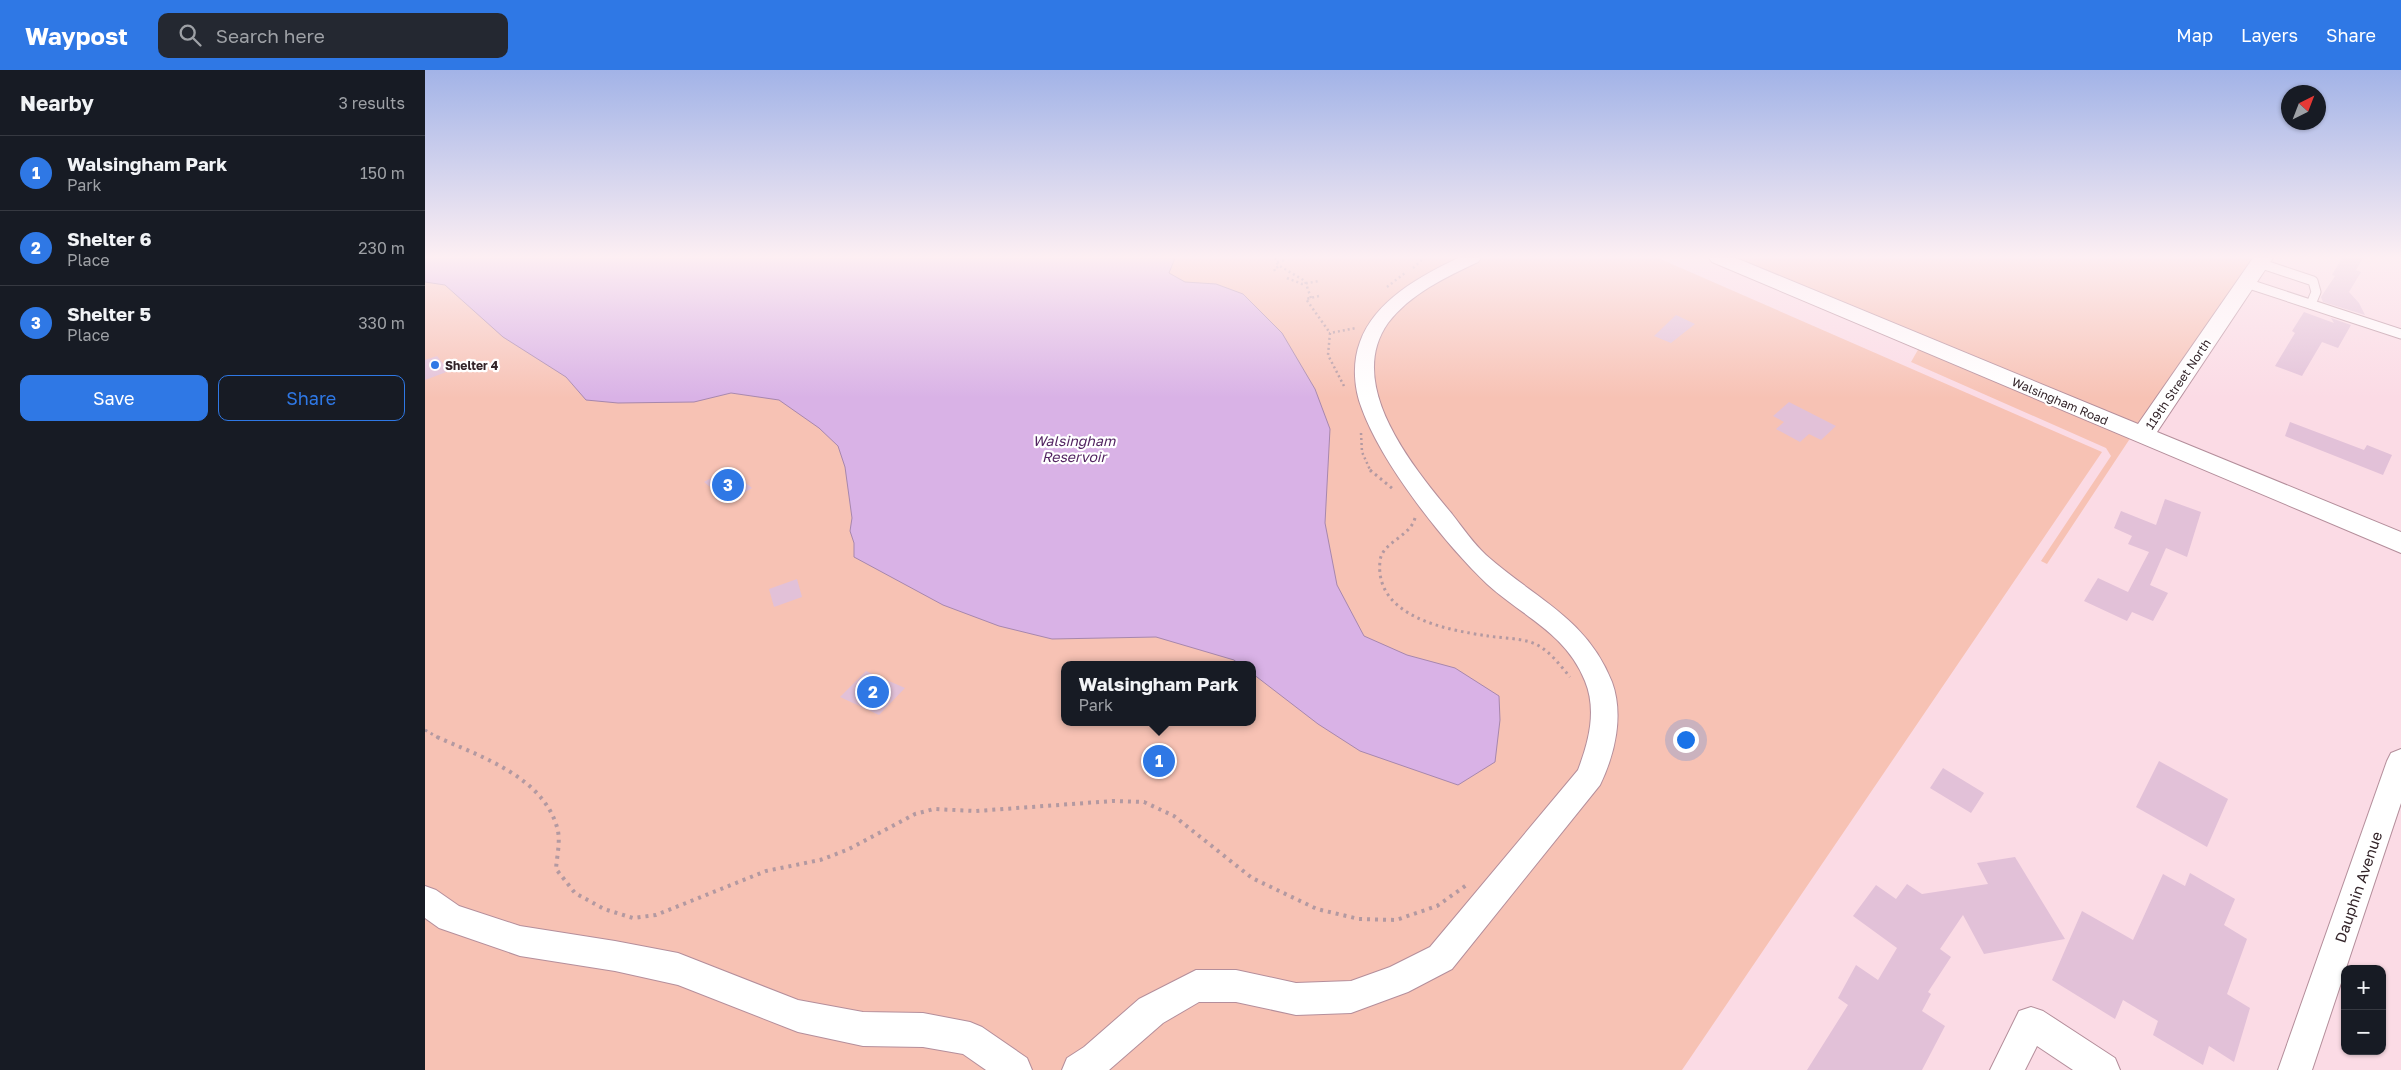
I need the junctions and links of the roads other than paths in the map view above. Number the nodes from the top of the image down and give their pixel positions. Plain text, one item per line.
1 (1397, 305) edge
2 (1831, 305) edge
3 (2231, 305) edge
4 (2313, 305) edge
5 (2401, 334) edge
6 (2143, 435) junction
7 (2401, 543) edge
8 (2401, 761) edge
9 (425, 900) edge
10 (1015, 1070) edge
11 (1079, 1070) edge
12 (2007, 1070) edge
13 (2103, 1070) edge
14 (2295, 1070) edge

1 - 11 street
2 - 6 street, Walsingham Road
3 - 6 street, 119th Street North
4 - 5 lane
6 - 7 street, Walsingham Road
8 - 14 street, Dauphin Avenue
9 - 10 street
12 - 13 street

